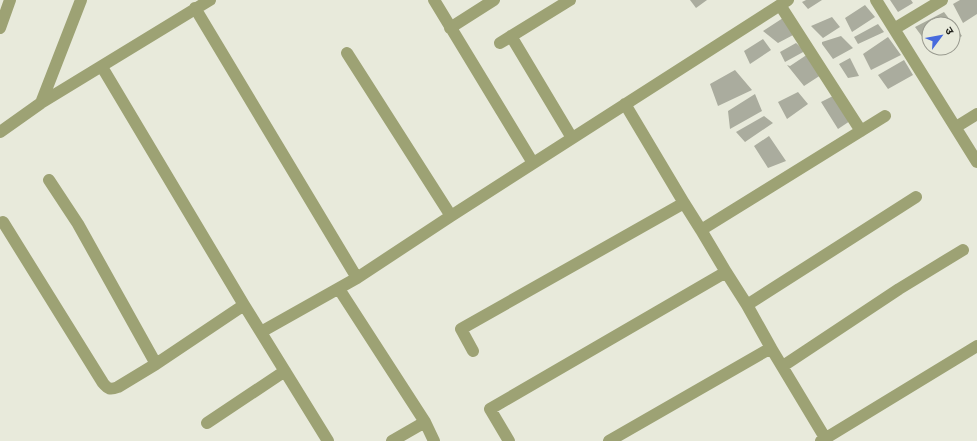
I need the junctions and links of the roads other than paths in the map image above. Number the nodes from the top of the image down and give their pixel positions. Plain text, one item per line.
1 (10, 0) edge
2 (81, 0) edge
3 (210, 0) edge
4 (434, 0) edge
5 (494, 0) edge
6 (570, 0) edge
7 (876, 0) edge
8 (942, 0) edge
9 (784, 3) edge
10 (195, 8) junction
11 (0, 28) edge
12 (450, 28) junction
13 (894, 29) junction
14 (511, 36) junction
15 (500, 43) dead end
16 (348, 53) dead end
17 (102, 67) junction
18 (42, 104) junction
19 (625, 104) junction
20 (977, 114) edge
21 (885, 116) dead end
22 (956, 127) junction
23 (861, 131) junction
24 (0, 132) edge
25 (572, 138) junction
26 (977, 162) edge
27 (533, 163) junction
28 (49, 180) dead end
29 (916, 197) dead end
30 (684, 203) junction
31 (451, 216) junction
32 (3, 222) dead end
33 (701, 230) junction
34 (963, 250) dead end
35 (726, 272) junction
36 (357, 278) junction
37 (339, 289) junction
38 (244, 305) junction
39 (747, 305) junction
40 (261, 332) junction
41 (977, 346) edge
42 (771, 348) junction
43 (473, 351) dead end
44 (156, 364) junction
45 (783, 366) junction
46 (285, 371) junction
47 (425, 422) junction
48 (206, 423) dead end
49 (825, 440) edge
50 (328, 441) edge
51 (392, 441) edge
52 (434, 441) edge
53 (509, 441) edge
54 (609, 441) edge

1 - 11 street
2 - 18 street
3 - 10 street
4 - 12 street
5 - 12 street
6 - 14 street
7 - 13 street
8 - 13 street
9 - 19 street
9 - 23 street
10 - 17 street
10 - 36 street
12 - 27 street
13 - 22 street
14 - 15 street
14 - 25 street
16 - 31 street
17 - 18 street
17 - 38 street
18 - 24 street
19 - 25 street
19 - 30 street
20 - 22 street
21 - 23 street
22 - 26 street
23 - 33 street
25 - 27 street
27 - 31 street
28 - 44 street
29 - 39 street
30 - 33 street
30 - 43 street
31 - 36 street
32 - 44 street
33 - 35 street
34 - 45 street
35 - 39 street
35 - 53 street
36 - 37 street
37 - 40 street
37 - 47 street
38 - 40 street
38 - 44 street
39 - 42 street
40 - 46 street
41 - 49 street
42 - 45 street
42 - 54 street
45 - 49 street
46 - 48 street
46 - 50 street
47 - 51 street
47 - 52 street

